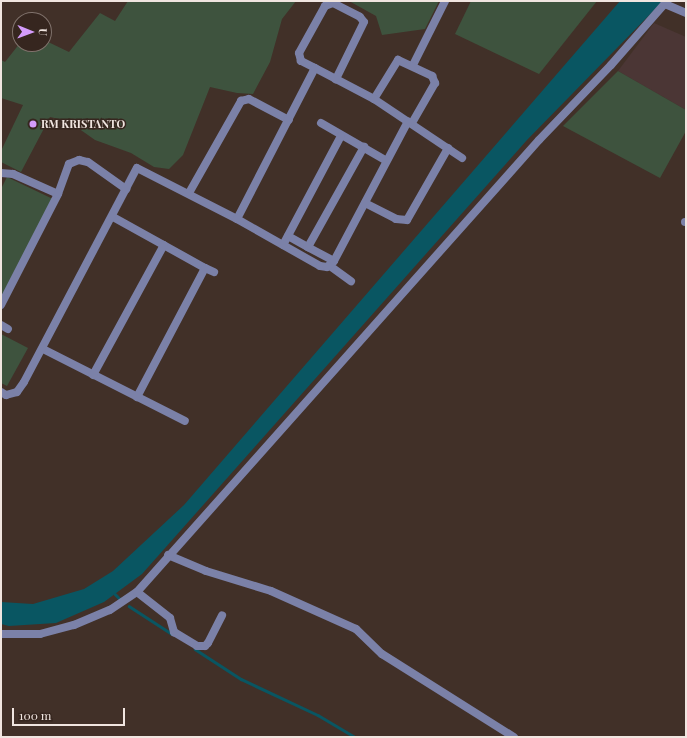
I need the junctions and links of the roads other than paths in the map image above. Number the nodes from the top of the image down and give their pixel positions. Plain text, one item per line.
1 (445, 1) edge
2 (666, 2) edge
3 (686, 13) edge
4 (413, 65) junction
5 (315, 68) junction
6 (336, 79) junction
7 (374, 98) junction
8 (289, 120) junction
9 (410, 122) junction
10 (321, 123) dead end
11 (341, 136) junction
12 (364, 147) junction
13 (448, 148) junction
14 (462, 158) dead end
15 (386, 160) junction
16 (1, 174) edge
17 (126, 189) junction
18 (189, 193) junction
19 (58, 194) junction
20 (365, 203) junction
21 (113, 217) junction
22 (237, 219) junction
23 (288, 236) junction
24 (164, 245) junction
25 (284, 245) junction
26 (308, 247) junction
27 (332, 263) junction
28 (205, 268) junction
29 (214, 272) dead end
30 (351, 281) dead end
31 (1, 305) edge
32 (44, 349) junction
33 (93, 375) junction
34 (1, 392) edge
35 (137, 397) junction
36 (185, 421) dead end
37 (168, 555) junction
38 (137, 592) junction
39 (222, 615) dead end
40 (1, 634) edge
41 (514, 737) edge

1 - 4 street
2 - 3 street
2 - 37 street
4 - 7 street
4 - 9 street
5 - 6 street
5 - 6 street
5 - 8 street
6 - 7 street
7 - 9 street
8 - 18 street
8 - 22 street
9 - 13 street
9 - 15 street
10 - 11 street
11 - 12 street
11 - 23 street
12 - 15 street
12 - 26 street
13 - 14 street
13 - 20 street
15 - 20 street
16 - 19 street
17 - 18 street
17 - 19 street
17 - 21 street
18 - 22 street
19 - 31 street
20 - 27 street
21 - 24 street
21 - 32 street
22 - 25 street
23 - 25 street
23 - 26 street
24 - 28 street
24 - 33 street
25 - 27 street
26 - 27 street
27 - 30 street
28 - 29 street
28 - 35 street
32 - 33 street
32 - 34 street
33 - 35 street
35 - 36 street
37 - 38 street
37 - 41 street
38 - 39 street
38 - 40 street

